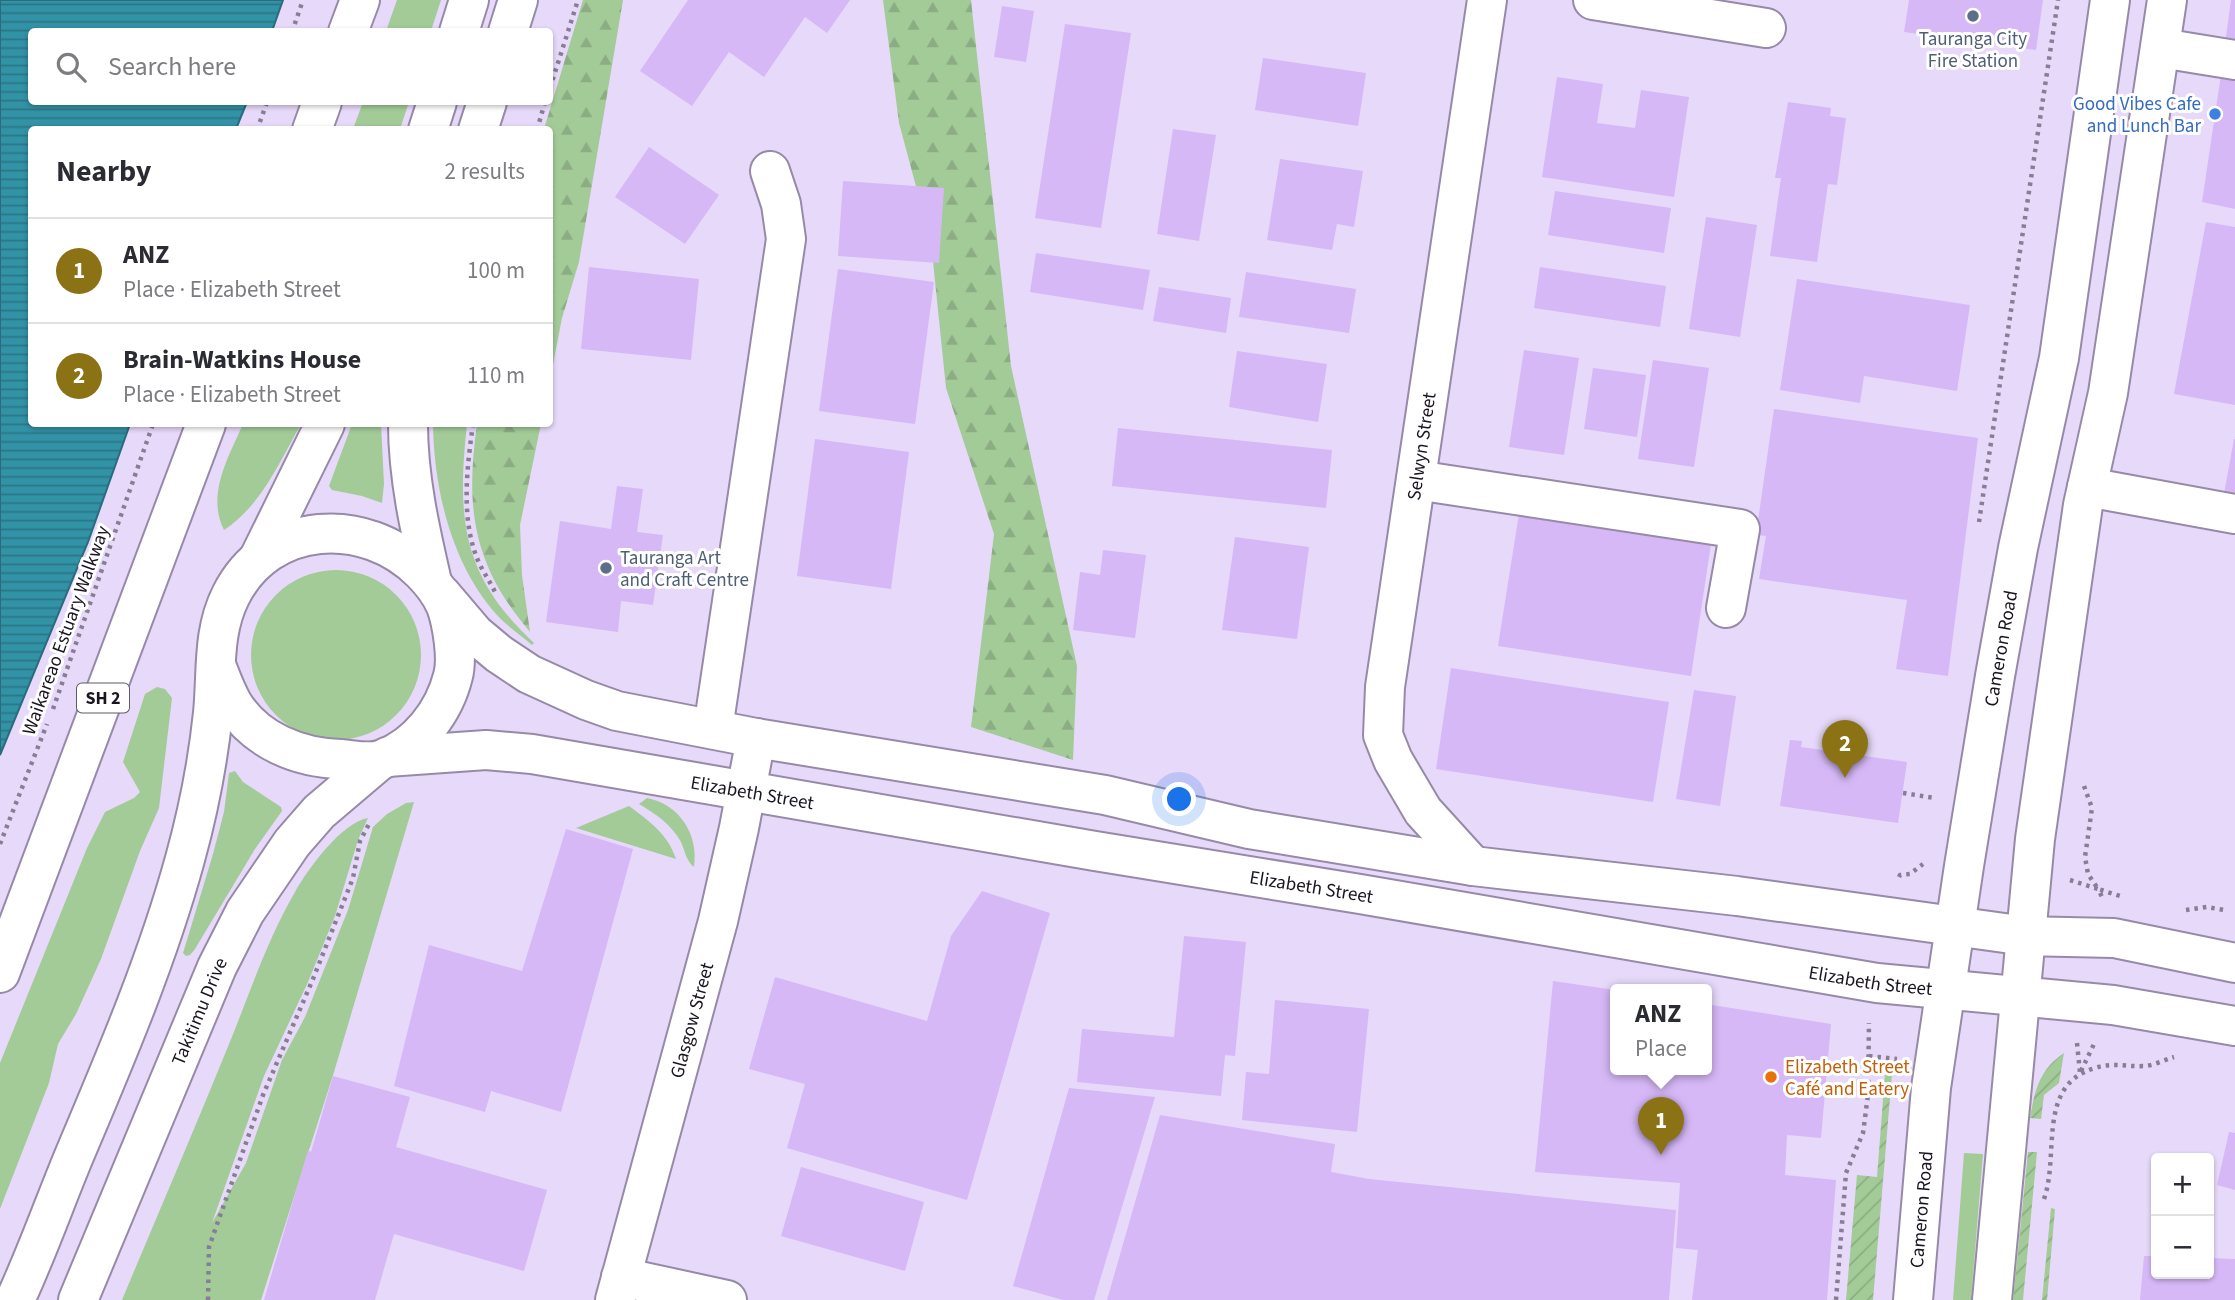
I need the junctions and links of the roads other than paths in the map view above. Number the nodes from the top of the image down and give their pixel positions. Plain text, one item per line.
1 (360, 0) edge
2 (470, 0) edge
3 (518, 0) edge
4 (1487, 0) edge
5 (1593, 0) edge
6 (2110, 0) edge
7 (2167, 0) edge
8 (1766, 27) dead end
9 (350, 28) edge
10 (460, 28) edge
11 (509, 28) edge
12 (2161, 48) junction
13 (2235, 60) edge
14 (321, 105) edge
15 (436, 105) edge
16 (486, 105) edge
17 (313, 126) edge
18 (429, 126) edge
19 (479, 126) edge
20 (770, 171) dead end
21 (205, 427) edge
22 (324, 427) edge
23 (408, 427) edge
24 (1416, 480) junction
25 (2087, 487) junction
26 (2235, 514) edge
27 (258, 560) junction
28 (436, 588) junction
29 (1726, 608) dead end
30 (216, 665) junction
31 (713, 729) junction
32 (756, 737) junction
33 (383, 759) junction
34 (747, 791) junction
35 (1473, 866) junction
36 (1955, 927) junction
37 (2026, 936) junction
38 (2235, 962) edge
39 (0, 973) edge
40 (1946, 989) junction
41 (2021, 996) junction
42 (2235, 1026) edge
43 (618, 1289) edge
44 (15, 1300) edge
45 (78, 1300) edge
46 (727, 1300) edge
47 (1913, 1300) edge
48 (1992, 1300) edge

1 - 9 main road
2 - 10 main road
3 - 11 main road
4 - 24 main road, Selwyn Street
5 - 8 main road
6 - 36 main road, Cameron Road
7 - 12 main road
12 - 13 main road
12 - 25 main road
14 - 17 main road
15 - 18 main road
16 - 19 main road
20 - 31 main road
21 - 39 main road, SH 2
22 - 27 main road
23 - 28 main road
24 - 29 main road
24 - 35 main road, Selwyn Street
25 - 26 main road
25 - 37 main road
27 - 28 main road
27 - 30 main road
28 - 31 main road
28 - 33 main road
30 - 33 main road
30 - 44 main road
31 - 32 main road
32 - 34 main road, Glasgow Street
32 - 35 main road
33 - 34 main road, Elizabeth Street
33 - 45 main road, Takitimu Drive
34 - 40 main road, Elizabeth Street
34 - 43 main road, Glasgow Street
35 - 36 main road
36 - 37 main road
36 - 40 main road, Cameron Road
37 - 38 main road
37 - 41 main road
40 - 41 main road, Elizabeth Street
40 - 47 main road, Cameron Road
41 - 42 main road, Elizabeth Street
41 - 48 main road
43 - 46 main road

